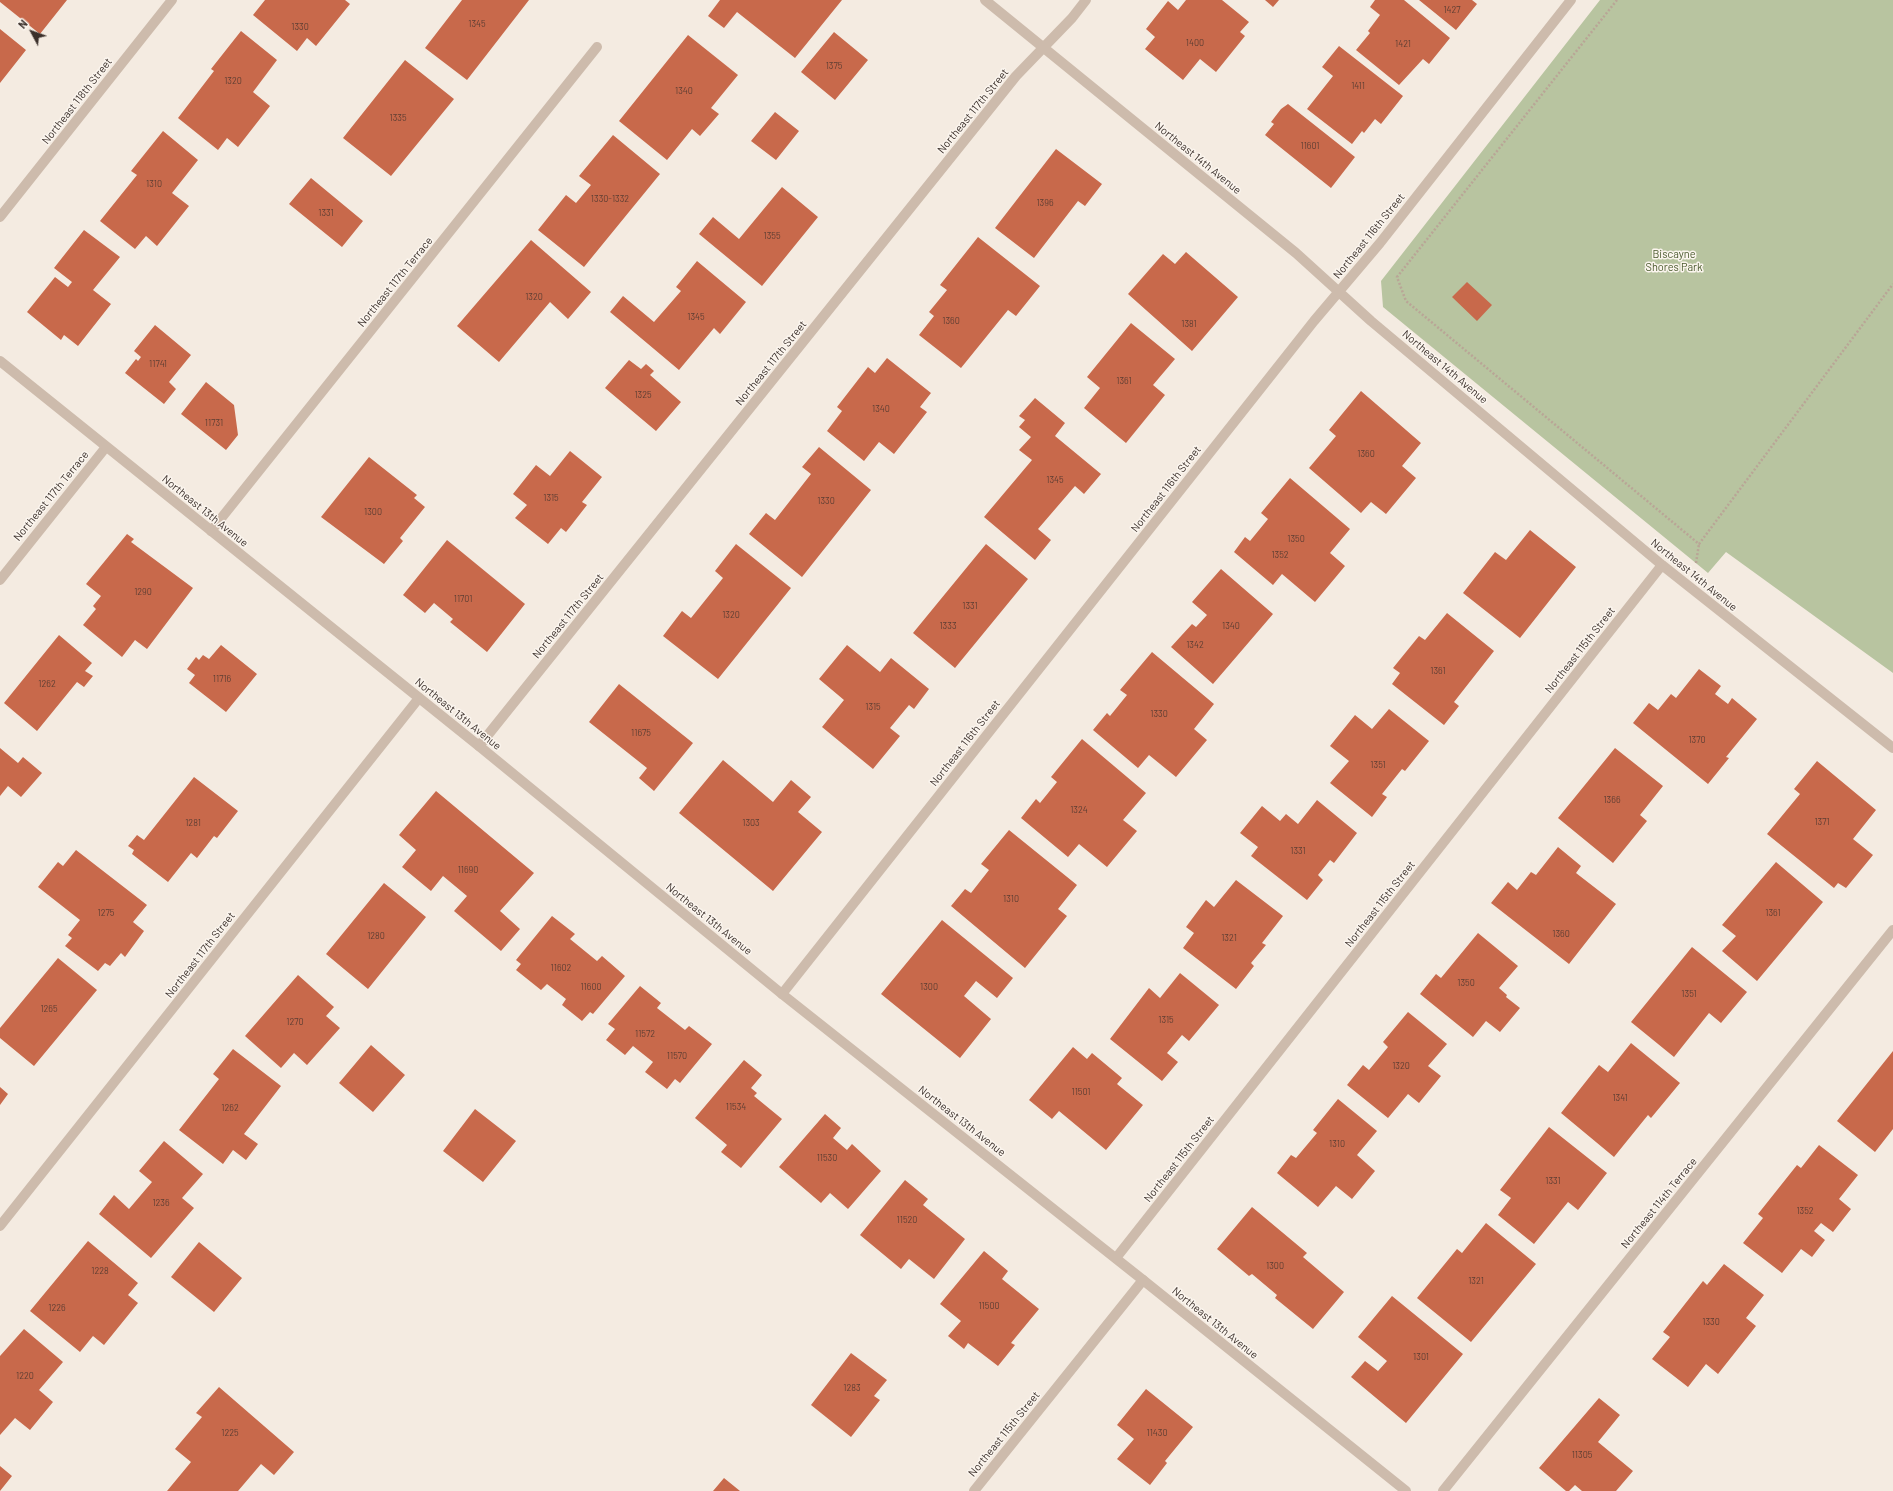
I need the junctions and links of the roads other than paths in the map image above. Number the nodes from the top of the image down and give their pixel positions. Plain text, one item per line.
1 (172, 0) edge
2 (985, 0) edge
3 (1086, 0) edge
4 (1571, 0) edge
5 (597, 47) dead end
6 (1043, 47) junction
7 (0, 218) edge
8 (1338, 291) junction
9 (0, 361) edge
10 (106, 447) junction
11 (211, 531) junction
12 (1662, 566) junction
13 (0, 580) edge
14 (419, 698) junction
15 (479, 746) junction
16 (1893, 748) edge
17 (1893, 930) edge
18 (782, 994) junction
19 (0, 1226) edge
20 (1116, 1258) junction
21 (1143, 1280) junction
22 (974, 1491) edge
23 (1406, 1491) edge
24 (1443, 1491) edge

1 - 7 street, Northeast 118th Street
2 - 6 street, Northeast 14th Avenue
3 - 6 street, Northeast 117th Street
4 - 8 street, Northeast 116th Street
5 - 11 street, Northeast 117th Terrace
6 - 8 street, Northeast 14th Avenue
6 - 15 street, Northeast 117th Street
8 - 12 street, Northeast 14th Avenue
8 - 18 street, Northeast 116th Street
9 - 10 street, Northeast 13th Avenue
10 - 11 street, Northeast 13th Avenue
10 - 13 street, Northeast 117th Terrace
11 - 14 street, Northeast 13th Avenue
12 - 16 street, Northeast 14th Avenue
12 - 20 street, Northeast 115th Street
14 - 15 street, Northeast 13th Avenue
14 - 19 street, Northeast 117th Street
15 - 18 street, Northeast 13th Avenue
17 - 24 street, Northeast 114th Terrace
18 - 20 street, Northeast 13th Avenue
20 - 21 street, Northeast 13th Avenue
21 - 22 street, Northeast 115th Street
21 - 23 street, Northeast 13th Avenue

